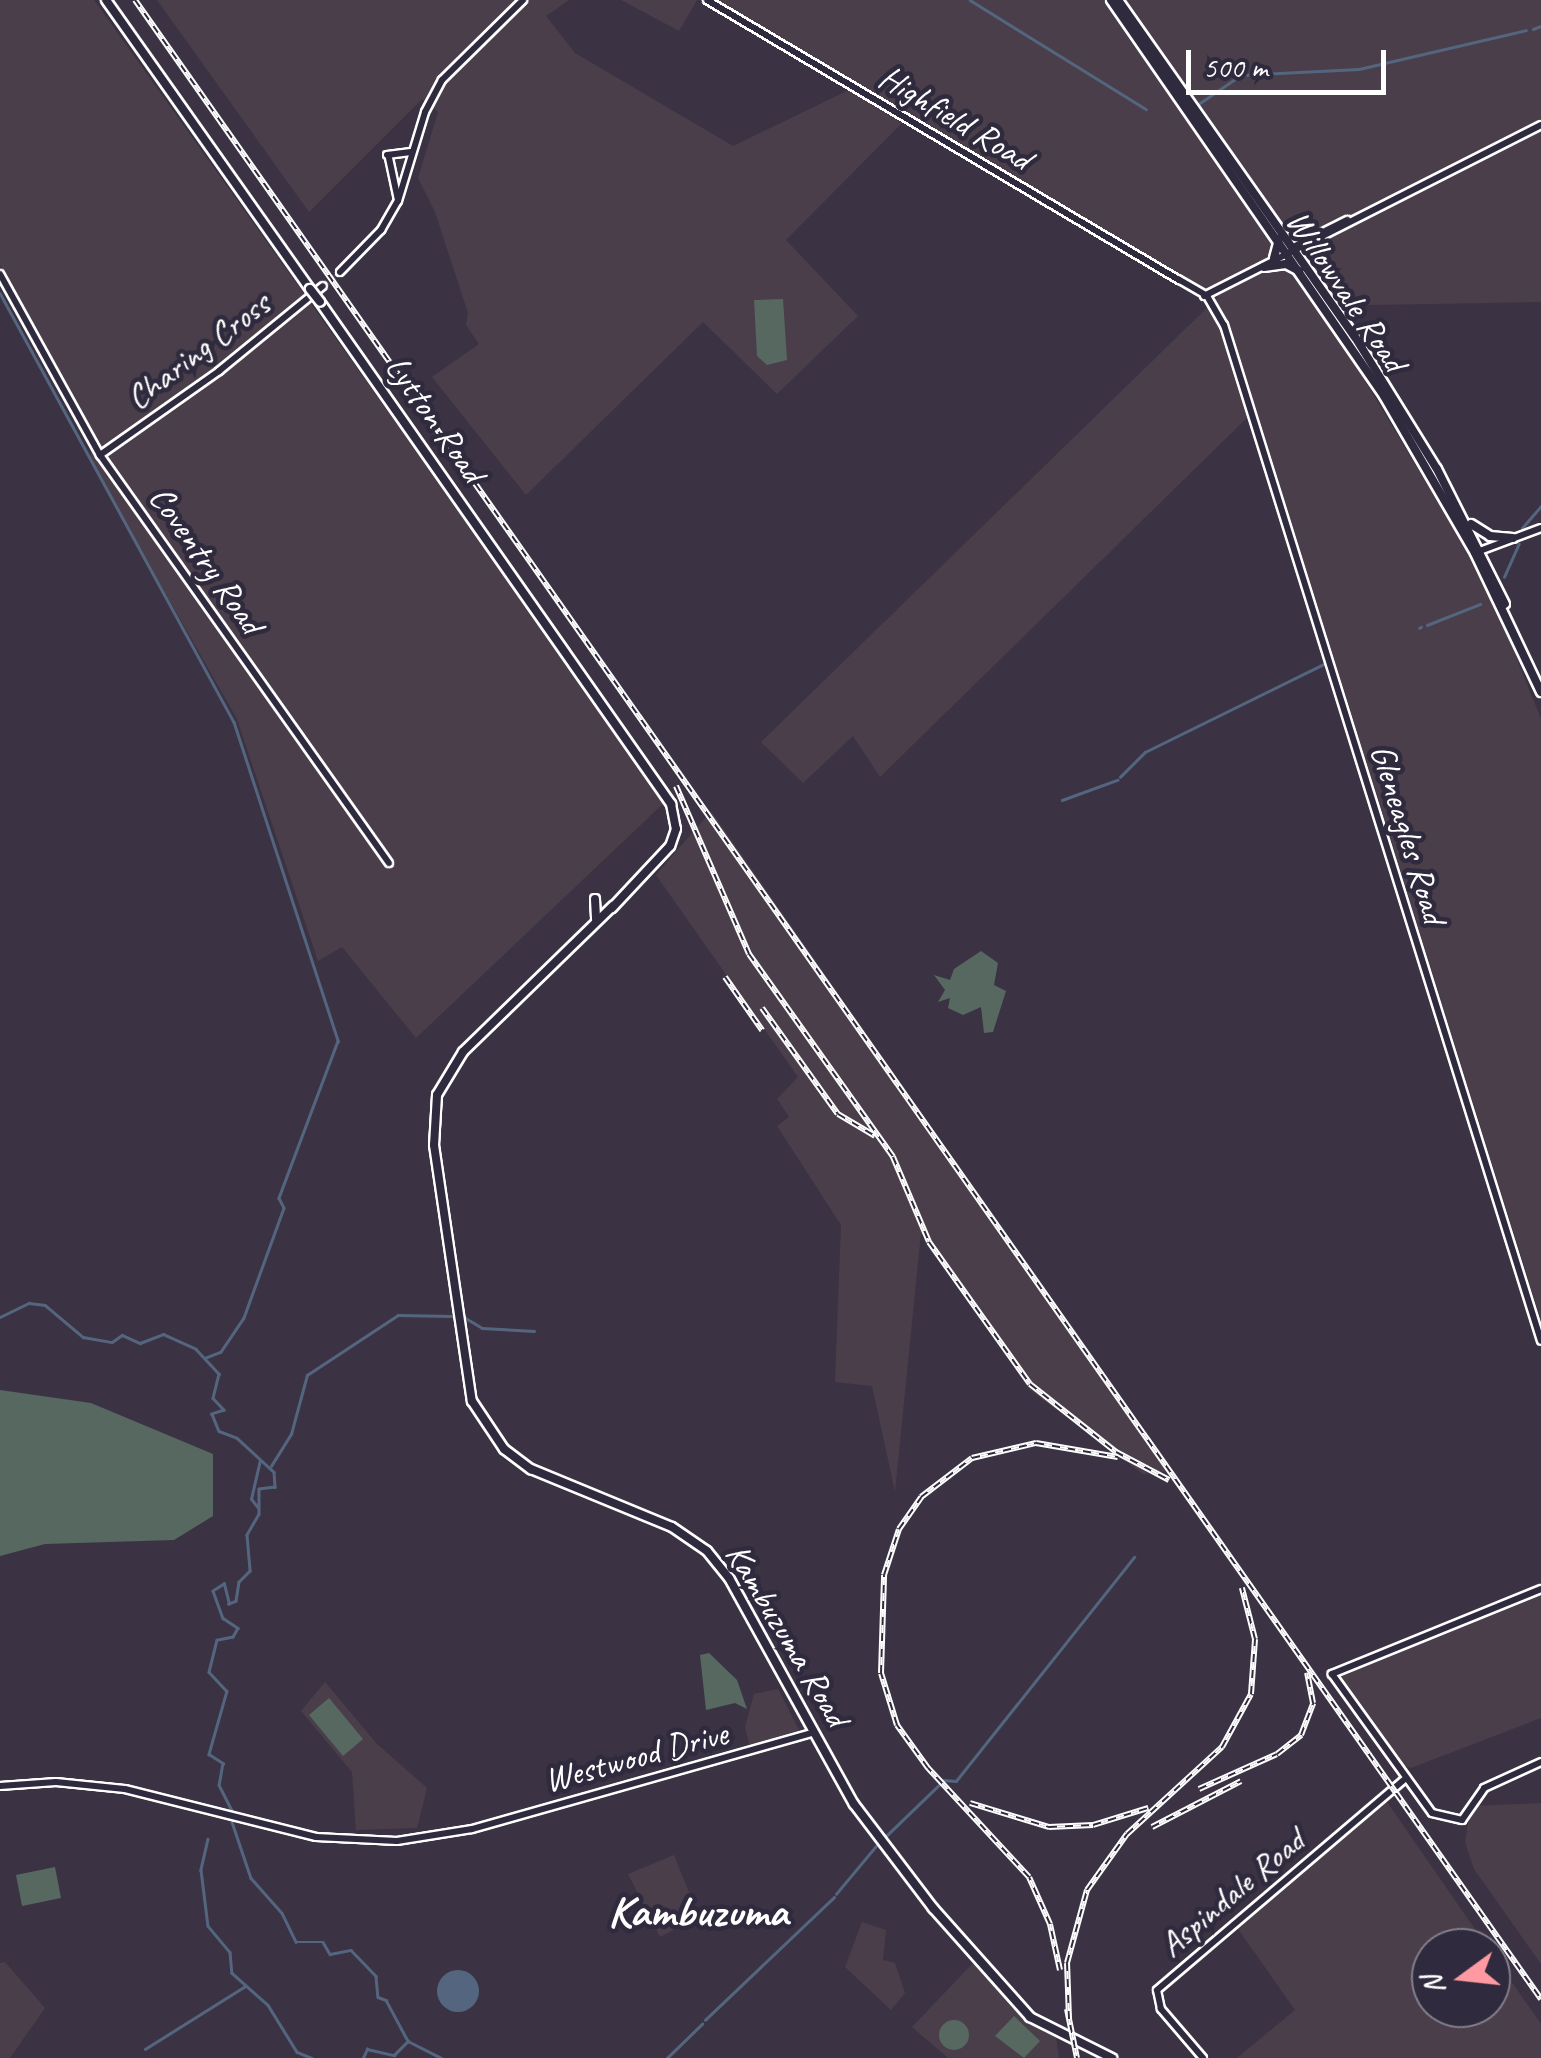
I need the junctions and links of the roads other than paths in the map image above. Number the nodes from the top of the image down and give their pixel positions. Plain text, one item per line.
1 (104, 0) edge
2 (523, 0) edge
3 (707, 0) edge
4 (1114, 0) edge
5 (1541, 124) edge
6 (412, 151) junction
7 (398, 201) junction
8 (1282, 238) junction
9 (1305, 243) junction
10 (1291, 251) junction
11 (1274, 258) junction
12 (1301, 260) junction
13 (1264, 267) junction
14 (340, 272) tunnel mouth
15 (0, 274) edge
16 (1302, 274) junction
17 (1178, 279) junction
18 (1192, 284) junction
19 (1224, 285) junction
20 (323, 286) tunnel mouth
21 (1204, 295) junction
22 (1224, 325) junction
23 (1229, 341) junction
24 (100, 455) junction
25 (1464, 518) junction
26 (1541, 528) edge
27 (1513, 538) junction
28 (1493, 547) junction
29 (1479, 552) junction
30 (1487, 563) junction
31 (1513, 628) junction
32 (1541, 692) edge
33 (667, 796) joint
34 (390, 863) dead end
35 (595, 898) dead end
36 (613, 906) junction
37 (596, 920) junction
38 (526, 990) junction
39 (1541, 1342) edge
40 (1541, 1589) edge
41 (814, 1732) junction
42 (1541, 1762) edge
43 (1404, 1780) junction
44 (0, 1786) edge
45 (1112, 2058) edge
46 (1203, 2058) edge

1 - 33 main road, Lytton Road, bridge
2 - 6 street
3 - 17 street, Highfield Road
4 - 8 main road, Willowvale Road
5 - 9 street
6 - 7 street
6 - 7 street
7 - 14 street
8 - 9 main road
8 - 10 main road, Willowvale Road
8 - 11 main road
9 - 10 street
9 - 12 main road
10 - 11 street
10 - 12 main road, Willowvale Road
10 - 13 street
10 - 16 main road, Willowvale Road
11 - 19 street
12 - 25 main road, Willowvale Road
13 - 16 main road
13 - 19 street
15 - 24 street, Coventry Road
16 - 29 main road, Willowvale Road
17 - 18 street, Highfield Road
17 - 21 street, Highfield Road
18 - 19 street
18 - 21 street, Highfield Road
19 - 21 street
19 - 22 street
20 - 24 street, Charing Cross
21 - 22 street, Gleneagles Road
21 - 23 street, Gleneagles Road
22 - 23 street, Gleneagles Road
23 - 39 street, Gleneagles Road
24 - 34 street, Coventry Road
25 - 27 main road
25 - 29 main road, Willowvale Road
26 - 27 street
27 - 28 street
28 - 29 street
28 - 30 main road
29 - 30 main road, Willowvale Road
29 - 31 main road, Willowvale Road
30 - 31 main road, Willowvale Road
31 - 32 main road, Willowvale Road
33 - 36 main road, Kambuzuma Road
35 - 37 main road
36 - 37 main road, Kambuzuma Road
36 - 38 main road, Kambuzuma Road
37 - 38 main road, Kambuzuma Road
38 - 41 main road, Kambuzuma Road
40 - 43 street
41 - 44 street, Westwood Drive
41 - 45 main road, Kambuzuma Road
42 - 43 street
43 - 46 street, Aspindale Road

